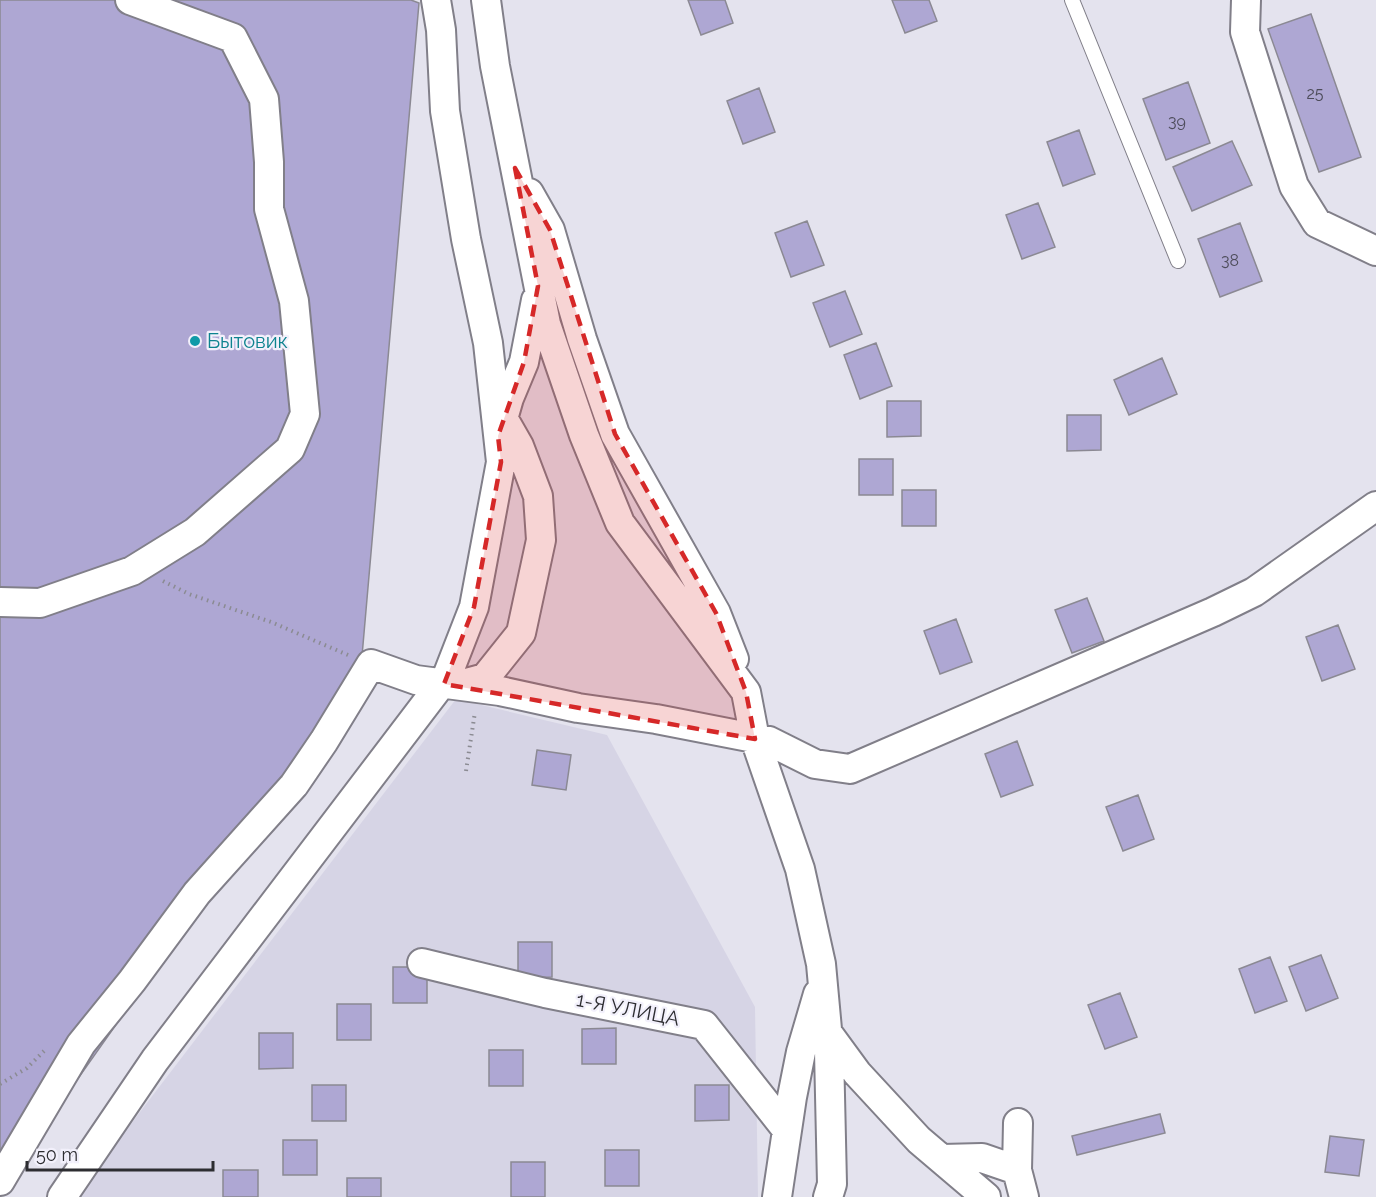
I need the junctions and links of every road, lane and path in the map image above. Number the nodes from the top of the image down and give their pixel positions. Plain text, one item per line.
1 (129, 0) edge
2 (436, 0) edge
3 (486, 0) edge
4 (1071, 0) edge
5 (1246, 0) edge
6 (515, 168) junction
7 (1376, 251) edge
8 (1178, 261) dead end
9 (538, 285) junction
10 (501, 427) junction
11 (1376, 506) edge
12 (137, 568) junction
13 (0, 602) edge
14 (371, 664) junction
15 (455, 685) junction
16 (746, 692) junction
17 (755, 739) junction
18 (466, 771) dead end
19 (422, 963) dead end
20 (822, 978) junction
21 (827, 1032) junction
22 (1018, 1123) dead end
23 (787, 1130) junction
24 (942, 1159) junction
25 (1017, 1170) junction
26 (0, 1180) edge
27 (832, 1193) edge
28 (62, 1197) edge
29 (777, 1197) edge
30 (986, 1197) edge
31 (1024, 1197) edge

1 - 12 street
2 - 10 street
3 - 6 street
4 - 8 lane
5 - 7 street
6 - 9 street
6 - 16 street
9 - 10 street
9 - 16 street
10 - 15 street
10 - 15 street
11 - 17 street
12 - 13 street
12 - 14 path
14 - 15 street
14 - 26 street
15 - 17 street
15 - 18 path
15 - 28 street
16 - 17 street
17 - 20 street
19 - 23 street, 1-Я УЛИЦА
20 - 21 street
20 - 23 street
21 - 24 street
21 - 27 street
22 - 25 street
23 - 29 street
24 - 25 street
24 - 30 street
25 - 31 street

